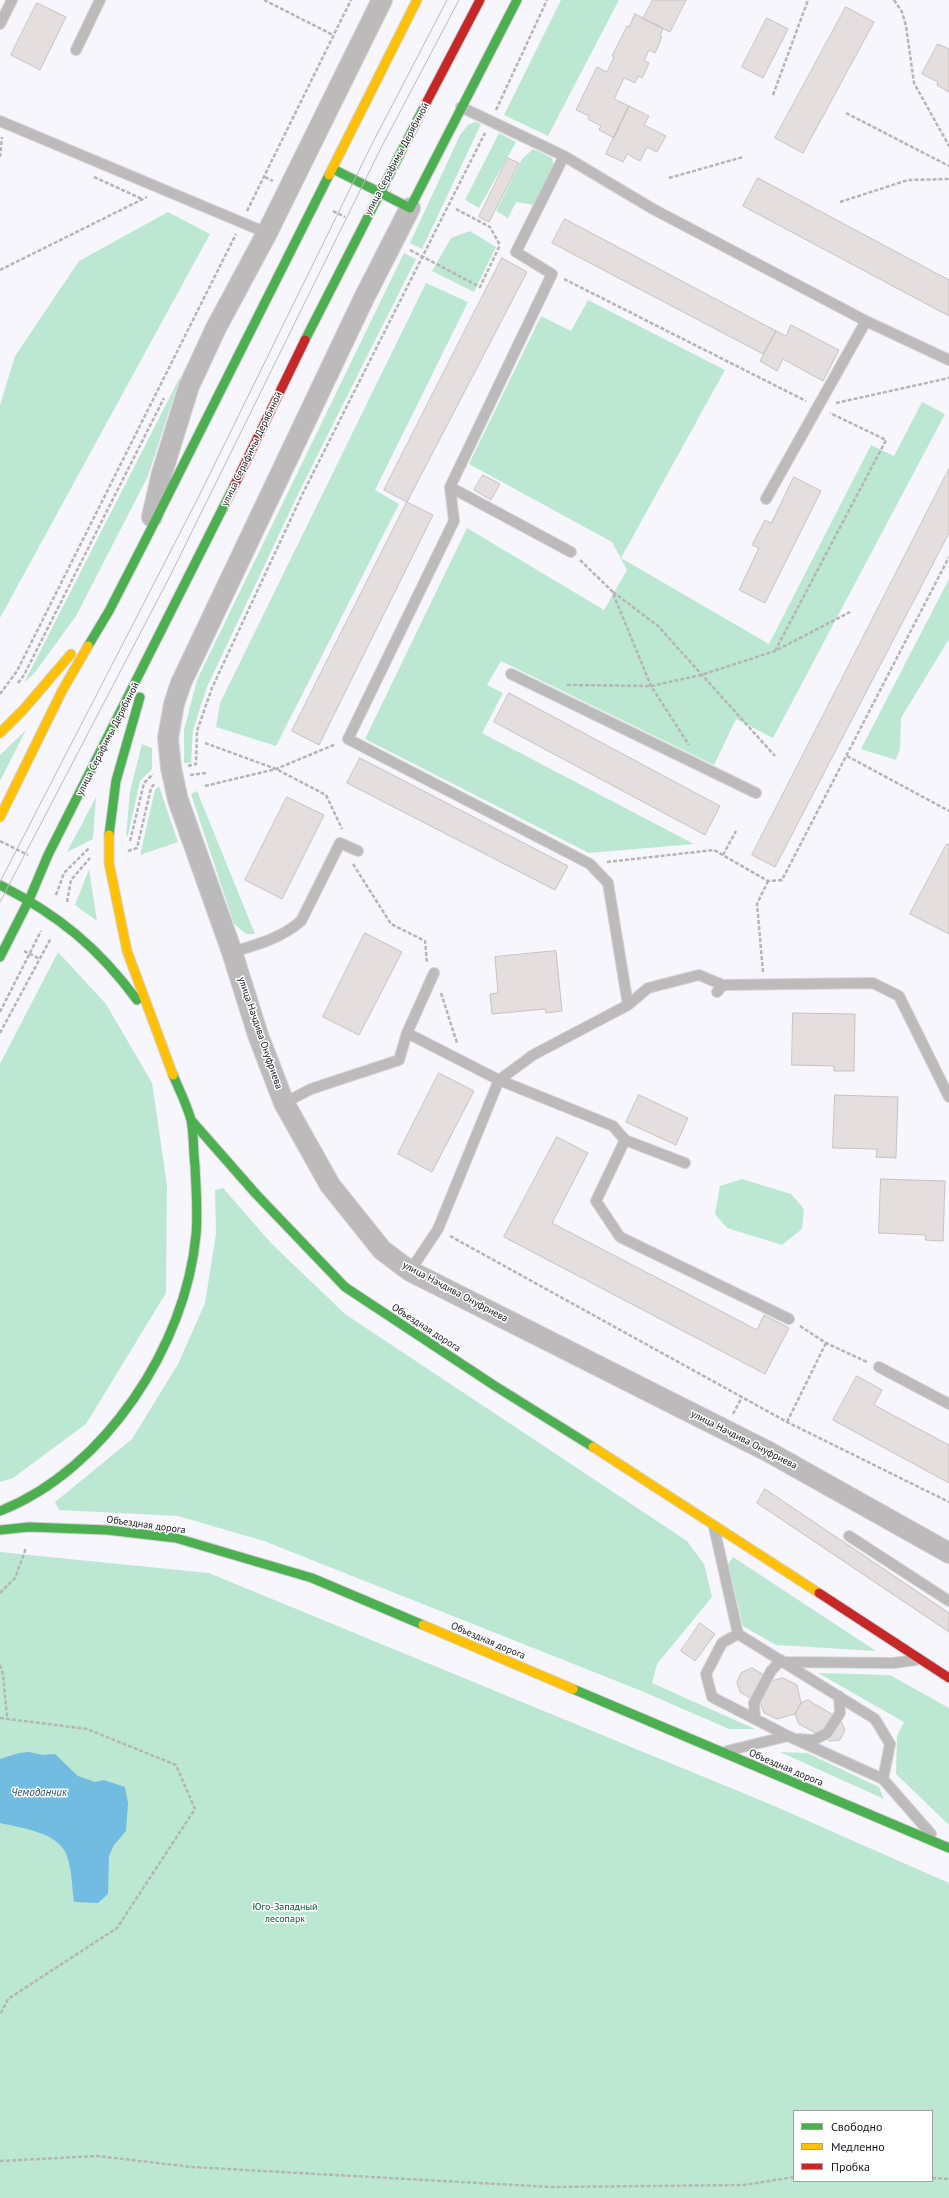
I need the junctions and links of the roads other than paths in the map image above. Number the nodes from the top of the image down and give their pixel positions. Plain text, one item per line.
1 (12, 0) edge
2 (100, 0) edge
3 (382, 0) edge
4 (417, 0) edge
5 (480, 0) edge
6 (517, 0) edge
7 (0, 24) edge
8 (76, 50) dead end
9 (462, 107) junction
10 (0, 121) edge
11 (564, 156) junction
12 (333, 169) junction
13 (379, 192) junction
14 (410, 208) junction
15 (267, 233) junction
16 (866, 321) junction
17 (949, 360) edge
18 (450, 487) junction
19 (766, 499) dead end
20 (147, 537) junction
21 (571, 552) road end
22 (109, 611) junction
23 (156, 641) junction
24 (510, 674) dead end
25 (0, 733) edge
26 (756, 793) dead end
27 (0, 817) edge
28 (358, 851) dead end
29 (0, 885) edge
30 (30, 900) junction
31 (232, 952) junction
32 (0, 957) edge
33 (434, 973) road end
34 (628, 1005) junction
35 (151, 1019) junction
36 (407, 1033) junction
37 (499, 1080) junction
38 (949, 1097) edge
39 (284, 1103) junction
40 (191, 1120) junction
41 (625, 1140) junction
42 (685, 1163) dead end
43 (410, 1271) junction
44 (789, 1319) road end
45 (879, 1367) road end
46 (949, 1404) edge
47 (0, 1511) edge
48 (714, 1523) junction
49 (0, 1530) edge
50 (849, 1536) dead end
51 (949, 1553) edge
52 (949, 1602) edge
53 (738, 1634) junction
54 (918, 1659) junction
55 (783, 1661) junction
56 (949, 1678) edge
57 (839, 1696) junction
58 (755, 1720) junction
59 (792, 1738) junction
60 (721, 1752) junction
61 (883, 1780) junction
62 (945, 1847) edge

1 - 7 lane
2 - 8 lane
3 - 15 street
4 - 12 main road
5 - 13 main road, улица Серафимы Дерябиной
6 - 9 main road
9 - 11 lane
9 - 14 main road
10 - 15 lane
11 - 16 lane
11 - 18 lane
12 - 13 main road
12 - 20 main road
13 - 14 main road
13 - 23 main road, улица Серафимы Дерябиной
14 - 31 street, улица Начдива Онуфриева
15 - 20 street
16 - 17 lane
16 - 19 lane
18 - 21 lane
18 - 34 lane
20 - 22 main road
22 - 25 main road
22 - 27 main road
23 - 30 main road, улица Серафимы Дерябиной
23 - 35 main road
24 - 26 lane
28 - 31 lane
29 - 30 main road
30 - 32 main road, улица Серафимы Дерябиной
30 - 35 main road
31 - 39 street, улица Начдива Онуфриева
33 - 36 lane
34 - 37 lane
34 - 38 lane
35 - 40 main road
36 - 37 lane
36 - 39 lane
37 - 41 lane
37 - 43 lane
39 - 43 street, улица Начдива Онуфриева
40 - 47 main road
40 - 48 main road, Объездная дорога
41 - 42 lane
41 - 44 lane
43 - 51 street, улица Начдива Онуфриева
45 - 46 lane
48 - 53 lane
48 - 54 main road, Объездная дорога
49 - 60 main road, Объездная дорога
50 - 52 lane
53 - 55 lane
53 - 58 lane
54 - 55 lane
54 - 56 main road, Объездная дорога
55 - 57 lane
55 - 58 lane
57 - 59 lane
57 - 61 lane
58 - 59 lane
59 - 60 lane
59 - 61 lane
60 - 62 main road, Объездная дорога
61 - 62 lane

